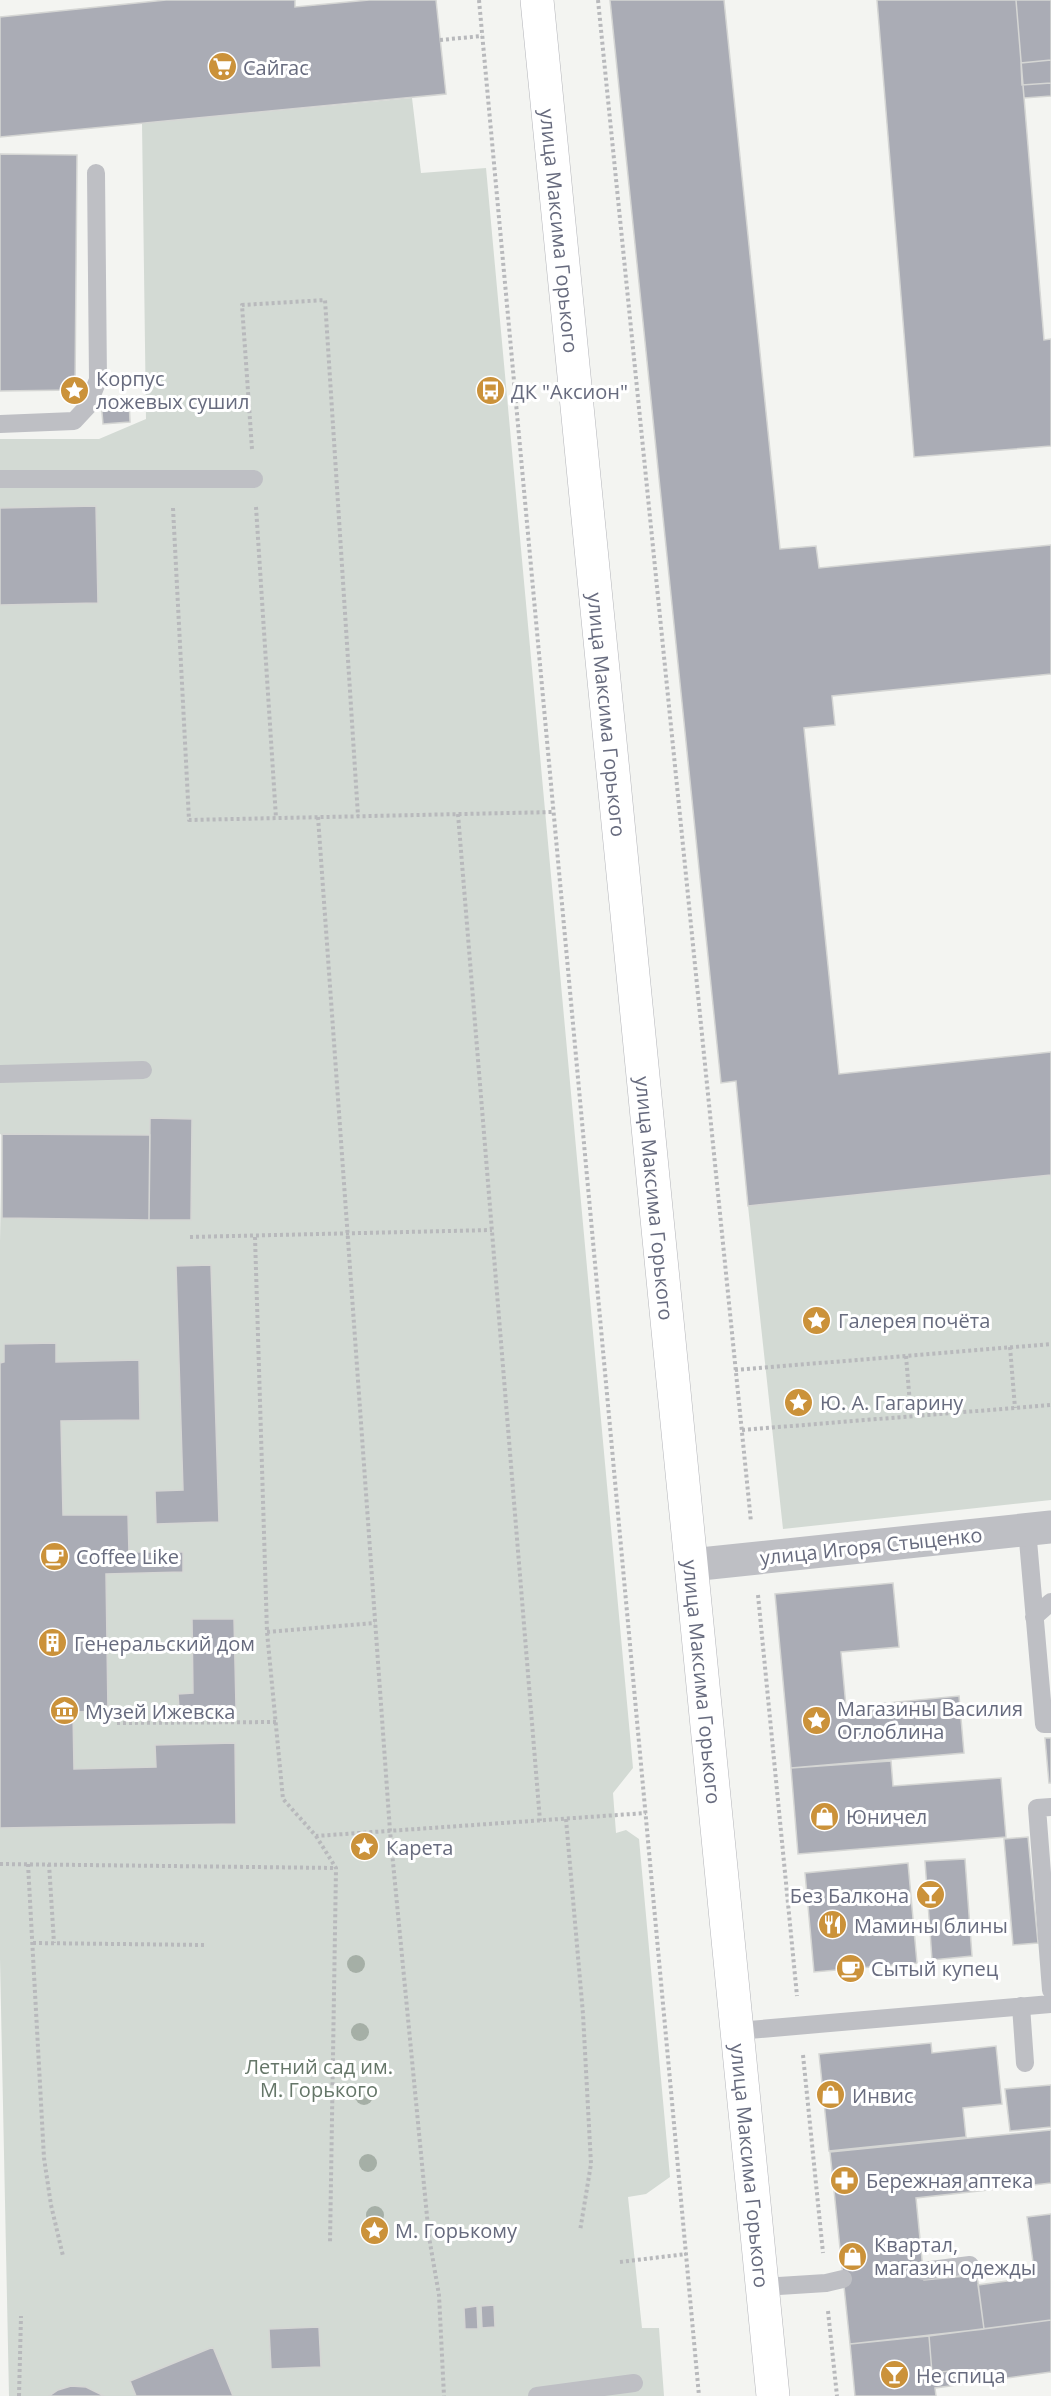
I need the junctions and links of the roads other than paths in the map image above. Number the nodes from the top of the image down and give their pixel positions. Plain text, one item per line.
1 (537, 0) edge
2 (96, 173) dead end
3 (0, 424) edge
4 (0, 479) edge
5 (254, 479) road end
6 (143, 1070) dead end
7 (0, 1074) edge
8 (1039, 1528) edge
9 (692, 1564) junction
10 (1051, 1602) edge
11 (1034, 1617) junction
12 (1051, 1724) edge
13 (1051, 1807) edge
14 (1051, 1990) edge
15 (1051, 2004) edge
16 (1021, 2006) junction
17 (737, 2031) junction
18 (1025, 2063) dead end
19 (970, 2265) dead end
20 (923, 2271) dead end
21 (834, 2281) road end
22 (763, 2287) junction
23 (634, 2383) dead end
24 (537, 2396) edge
25 (773, 2396) edge

1 - 9 main road, улица Максима Горького
2 - 3 lane
4 - 5 lane
6 - 7 lane
8 - 9 street, улица Игоря Стыценко
8 - 11 lane
9 - 17 main road, улица Максима Горького
10 - 11 lane
11 - 12 lane
13 - 14 lane
15 - 16 lane
16 - 17 lane
16 - 18 lane
17 - 22 main road, улица Максима Горького
19 - 20 lane
21 - 22 lane
22 - 25 main road, улица Максима Горького
23 - 24 lane

